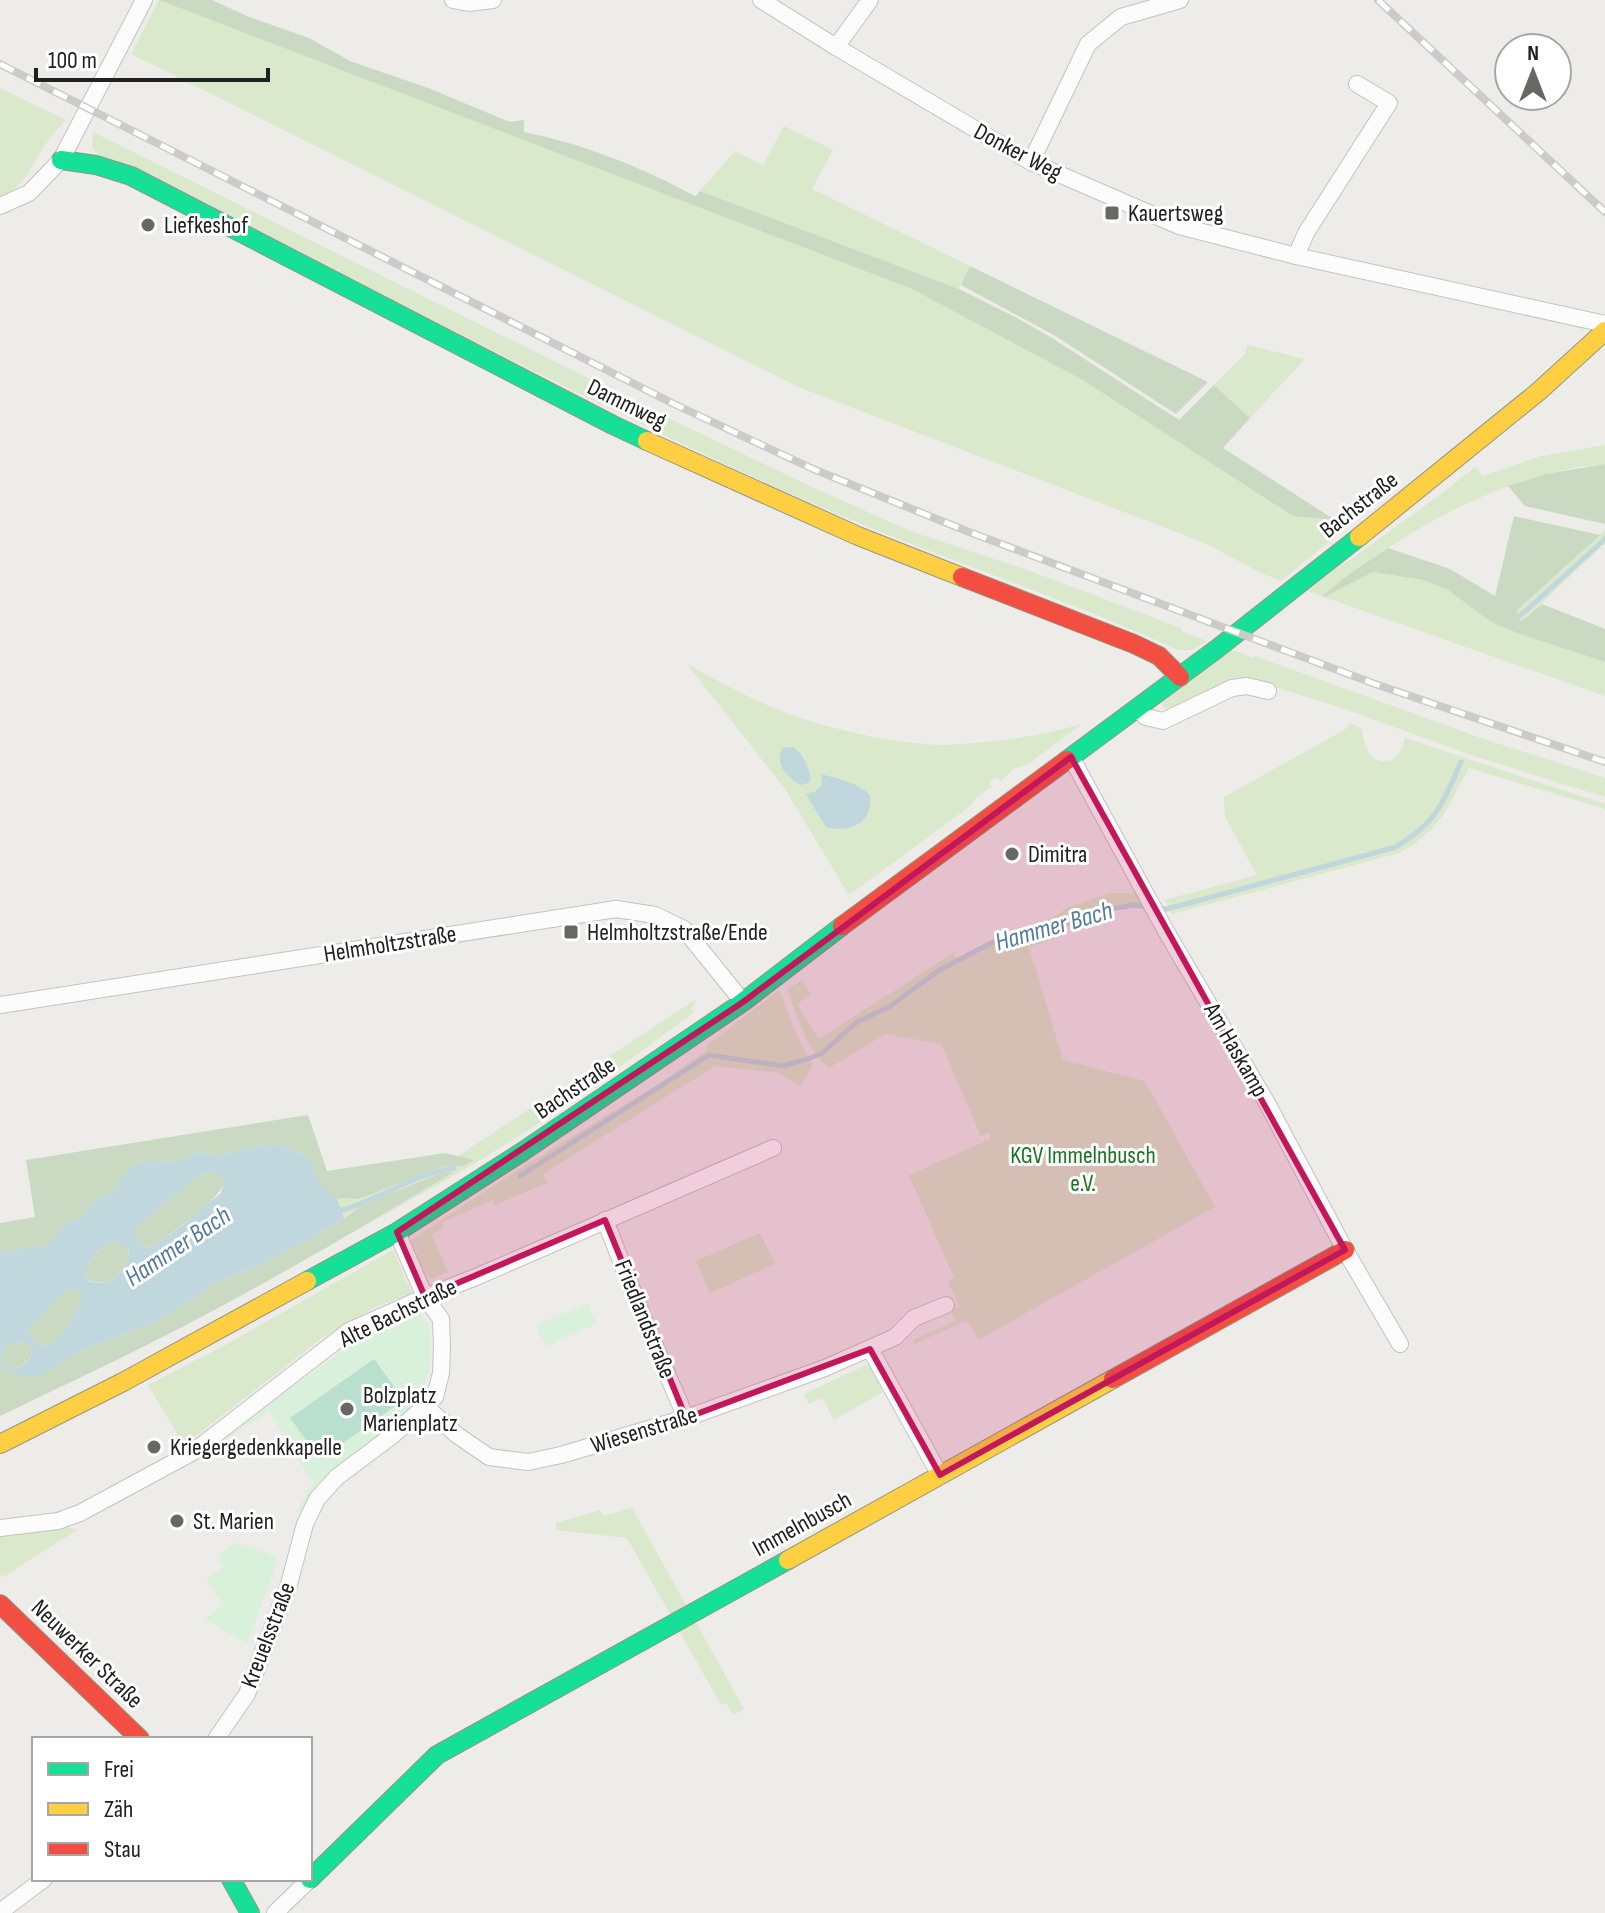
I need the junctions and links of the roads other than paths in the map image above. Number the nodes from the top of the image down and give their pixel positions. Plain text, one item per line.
1 (144, 0) edge
2 (453, 0) edge
3 (493, 0) edge
4 (761, 0) edge
5 (870, 0) edge
6 (1180, 0) edge
7 (836, 47) junction
8 (1357, 84) dead end
9 (61, 160) junction
10 (1031, 162) junction
11 (0, 206) edge
12 (1296, 256) junction
13 (1605, 324) edge
14 (1605, 331) edge
15 (1180, 677) junction
16 (1268, 691) dead end
17 (1136, 709) junction
18 (1071, 757) junction
19 (743, 1002) junction
20 (0, 1005) edge
21 (773, 1148) dead end
22 (605, 1220) junction
23 (397, 1232) junction
24 (1345, 1250) junction
25 (425, 1297) junction
26 (946, 1305) dead end
27 (1400, 1344) dead end
28 (870, 1349) junction
29 (426, 1407) junction
30 (686, 1418) junction
31 (0, 1444) edge
32 (940, 1475) junction
33 (0, 1528) edge
34 (0, 1604) edge
35 (138, 1737) edge
36 (217, 1737) edge
37 (312, 1877) edge
38 (41, 1881) edge
39 (232, 1881) edge
40 (308, 1881) edge
41 (0, 1912) edge
42 (250, 1913) edge
43 (275, 1913) edge

1 - 9 street
2 - 3 street
4 - 7 street, Donker Weg
5 - 7 street
6 - 10 street
7 - 10 street, Donker Weg
8 - 12 street
9 - 11 street
9 - 15 street, Dammweg
10 - 12 street, Donker Weg
12 - 13 street, Donker Weg
14 - 15 street, Bachstraße
15 - 17 street, Bachstraße
16 - 17 street
17 - 18 street, Bachstraße
18 - 19 street, Bachstraße
18 - 24 street, Am Haskamp
19 - 20 street, Helmholtzstraße
19 - 23 street, Bachstraße
21 - 22 street, Alte Bachstraße
22 - 25 street, Alte Bachstraße
22 - 30 street, Friedlandstraße
23 - 25 street
23 - 31 street, Bachstraße
24 - 27 street, Am Haskamp
24 - 32 street, Immelnbusch
25 - 29 street
25 - 33 street, Alte Bachstraße
26 - 28 street, Wiesenstraße
28 - 30 street, Wiesenstraße
28 - 32 street
29 - 30 street, Wiesenstraße
29 - 36 street, Kreuelsstraße
32 - 37 street, Immelnbusch
34 - 35 street, Neuwerker Straße
38 - 41 street
39 - 42 street
40 - 43 street, Immelnbusch

